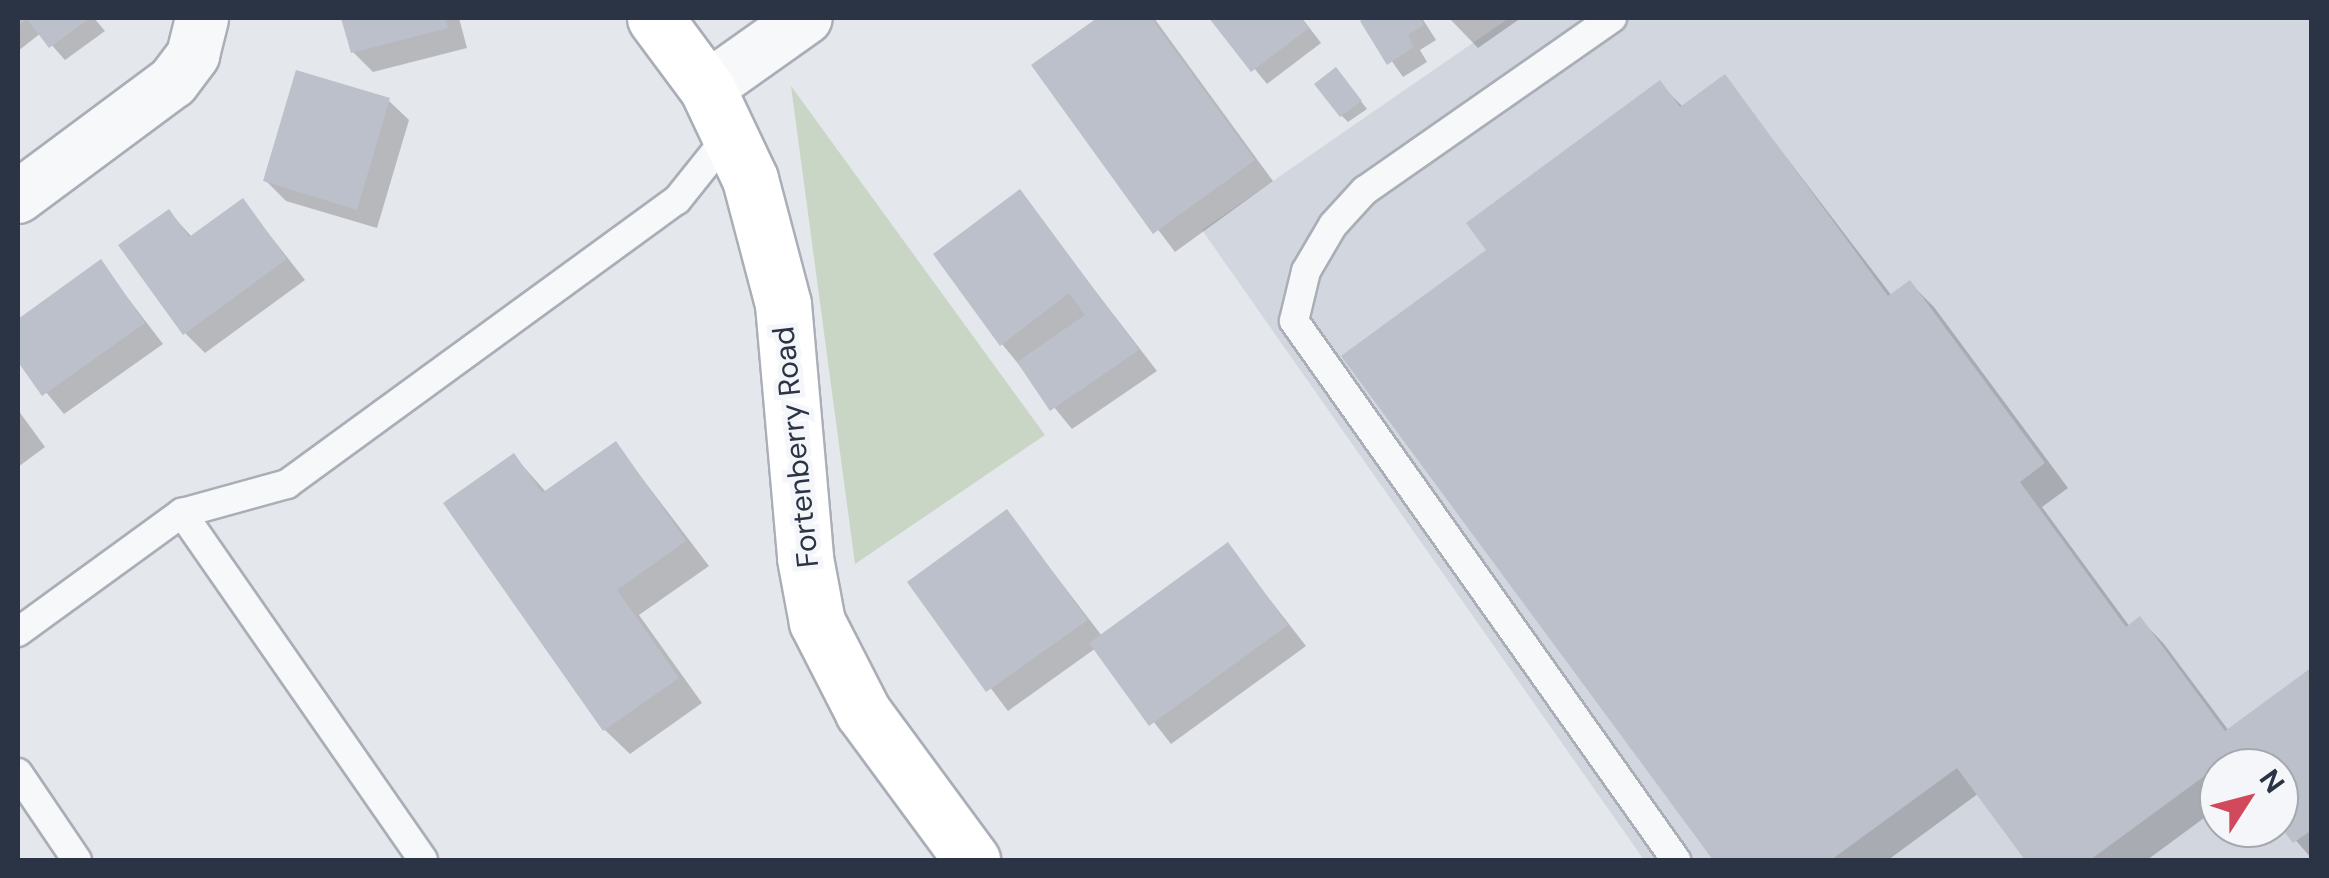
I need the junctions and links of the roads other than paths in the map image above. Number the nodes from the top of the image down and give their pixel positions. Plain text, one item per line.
1 (655, 18) edge
2 (806, 18) edge
3 (1612, 18) edge
4 (202, 20) edge
5 (718, 112) junction
6 (18, 196) edge
7 (182, 513) junction
8 (18, 632) edge
9 (18, 773) edge
10 (77, 860) edge
11 (423, 860) edge
12 (972, 860) edge
13 (1676, 860) edge

1 - 5 street, Fortenberry Road
2 - 5 street
3 - 13 lane
4 - 6 street
5 - 7 lane
5 - 12 street, Fortenberry Road
7 - 8 lane
7 - 11 lane
9 - 10 lane

